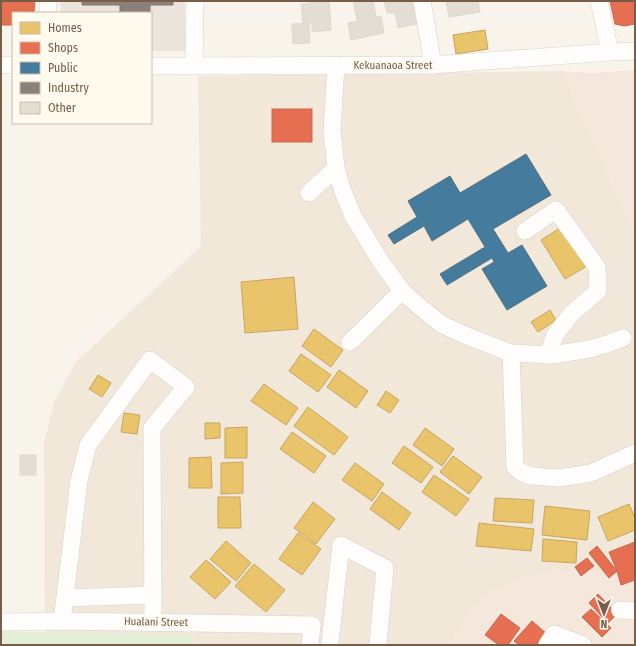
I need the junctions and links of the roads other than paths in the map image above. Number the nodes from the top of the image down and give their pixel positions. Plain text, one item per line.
1 (48, 1) edge
2 (195, 1) edge
3 (422, 1) edge
4 (599, 1) edge
5 (48, 12) edge
6 (635, 51) edge
7 (610, 52) junction
8 (1, 65) edge
9 (12, 65) edge
10 (336, 65) junction
11 (433, 65) junction
12 (152, 66) edge
13 (194, 66) junction
14 (336, 168) junction
15 (309, 193) dead end
16 (525, 231) dead end
17 (402, 291) junction
18 (623, 338) dead end
19 (350, 342) dead end
20 (511, 353) junction
21 (548, 355) junction
22 (635, 453) edge
23 (153, 595) junction
24 (65, 598) junction
25 (62, 621) junction
26 (1, 622) edge
27 (153, 622) junction
28 (312, 625) junction
29 (332, 644) edge
30 (310, 645) edge
31 (378, 645) edge
32 (547, 645) edge
33 (583, 645) edge

1 - 5 street
2 - 13 street
3 - 11 street
4 - 7 street
6 - 7 street, Kekuanaoa Street
7 - 11 street, Kekuanaoa Street
8 - 9 street
10 - 11 street, Kekuanaoa Street
10 - 13 street, Kekuanaoa Street
10 - 14 street
12 - 13 street, Kekuanaoa Street
14 - 15 street
14 - 17 street
16 - 21 street
17 - 19 street
17 - 20 street
18 - 21 street
20 - 21 street
20 - 22 street
23 - 24 street
23 - 24 street
23 - 27 street
24 - 25 street
25 - 26 street, Hualani Street
25 - 27 street, Hualani Street
27 - 28 street, Hualani Street
28 - 29 street
28 - 30 street
29 - 31 street
32 - 33 street

